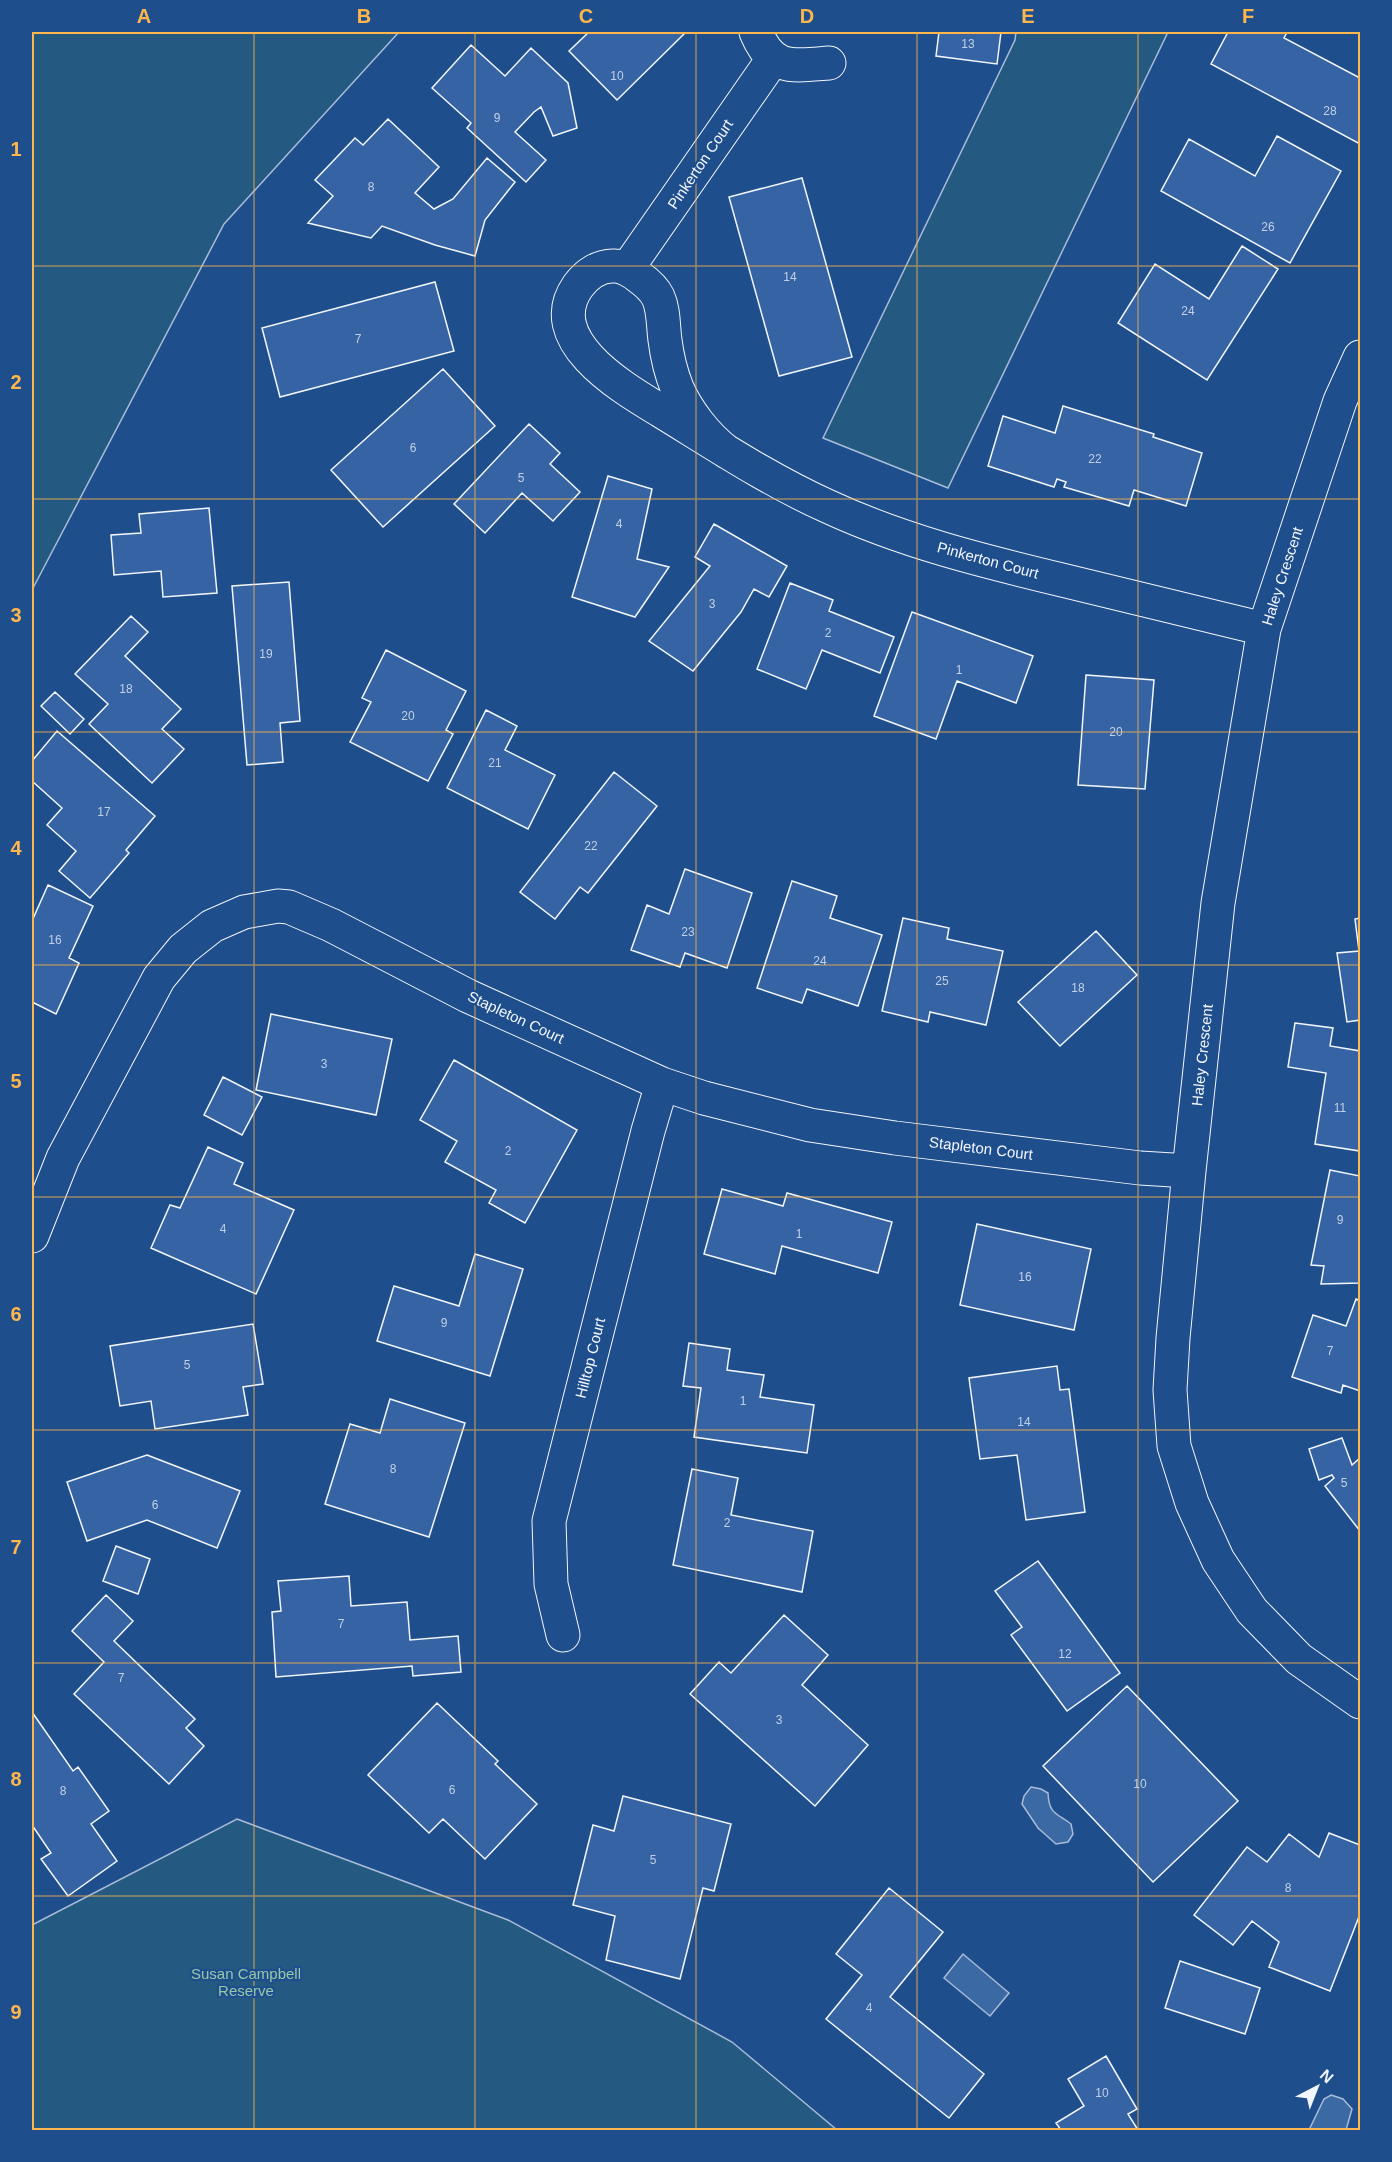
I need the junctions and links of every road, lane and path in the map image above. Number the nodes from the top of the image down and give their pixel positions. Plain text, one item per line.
1 (764, 45) edge
2 (829, 63) dead end
3 (627, 269) junction
4 (1360, 357) edge
5 (727, 452) junction
6 (1264, 629) junction
7 (662, 1084) junction
8 (1189, 1172) junction
9 (32, 1236) edge
10 (563, 1635) dead end
11 (1360, 1702) edge

1 - 2 street
1 - 3 street, Pinkerton Court
3 - 5 street, Pinkerton Court
3 - 5 street, Pinkerton Court
4 - 6 street, Haley Crescent
5 - 6 street, Pinkerton Court
6 - 8 street, Haley Crescent
7 - 8 street, Stapleton Court
7 - 9 street, Stapleton Court
7 - 10 street, Hilltop Court
8 - 11 street, Haley Crescent

